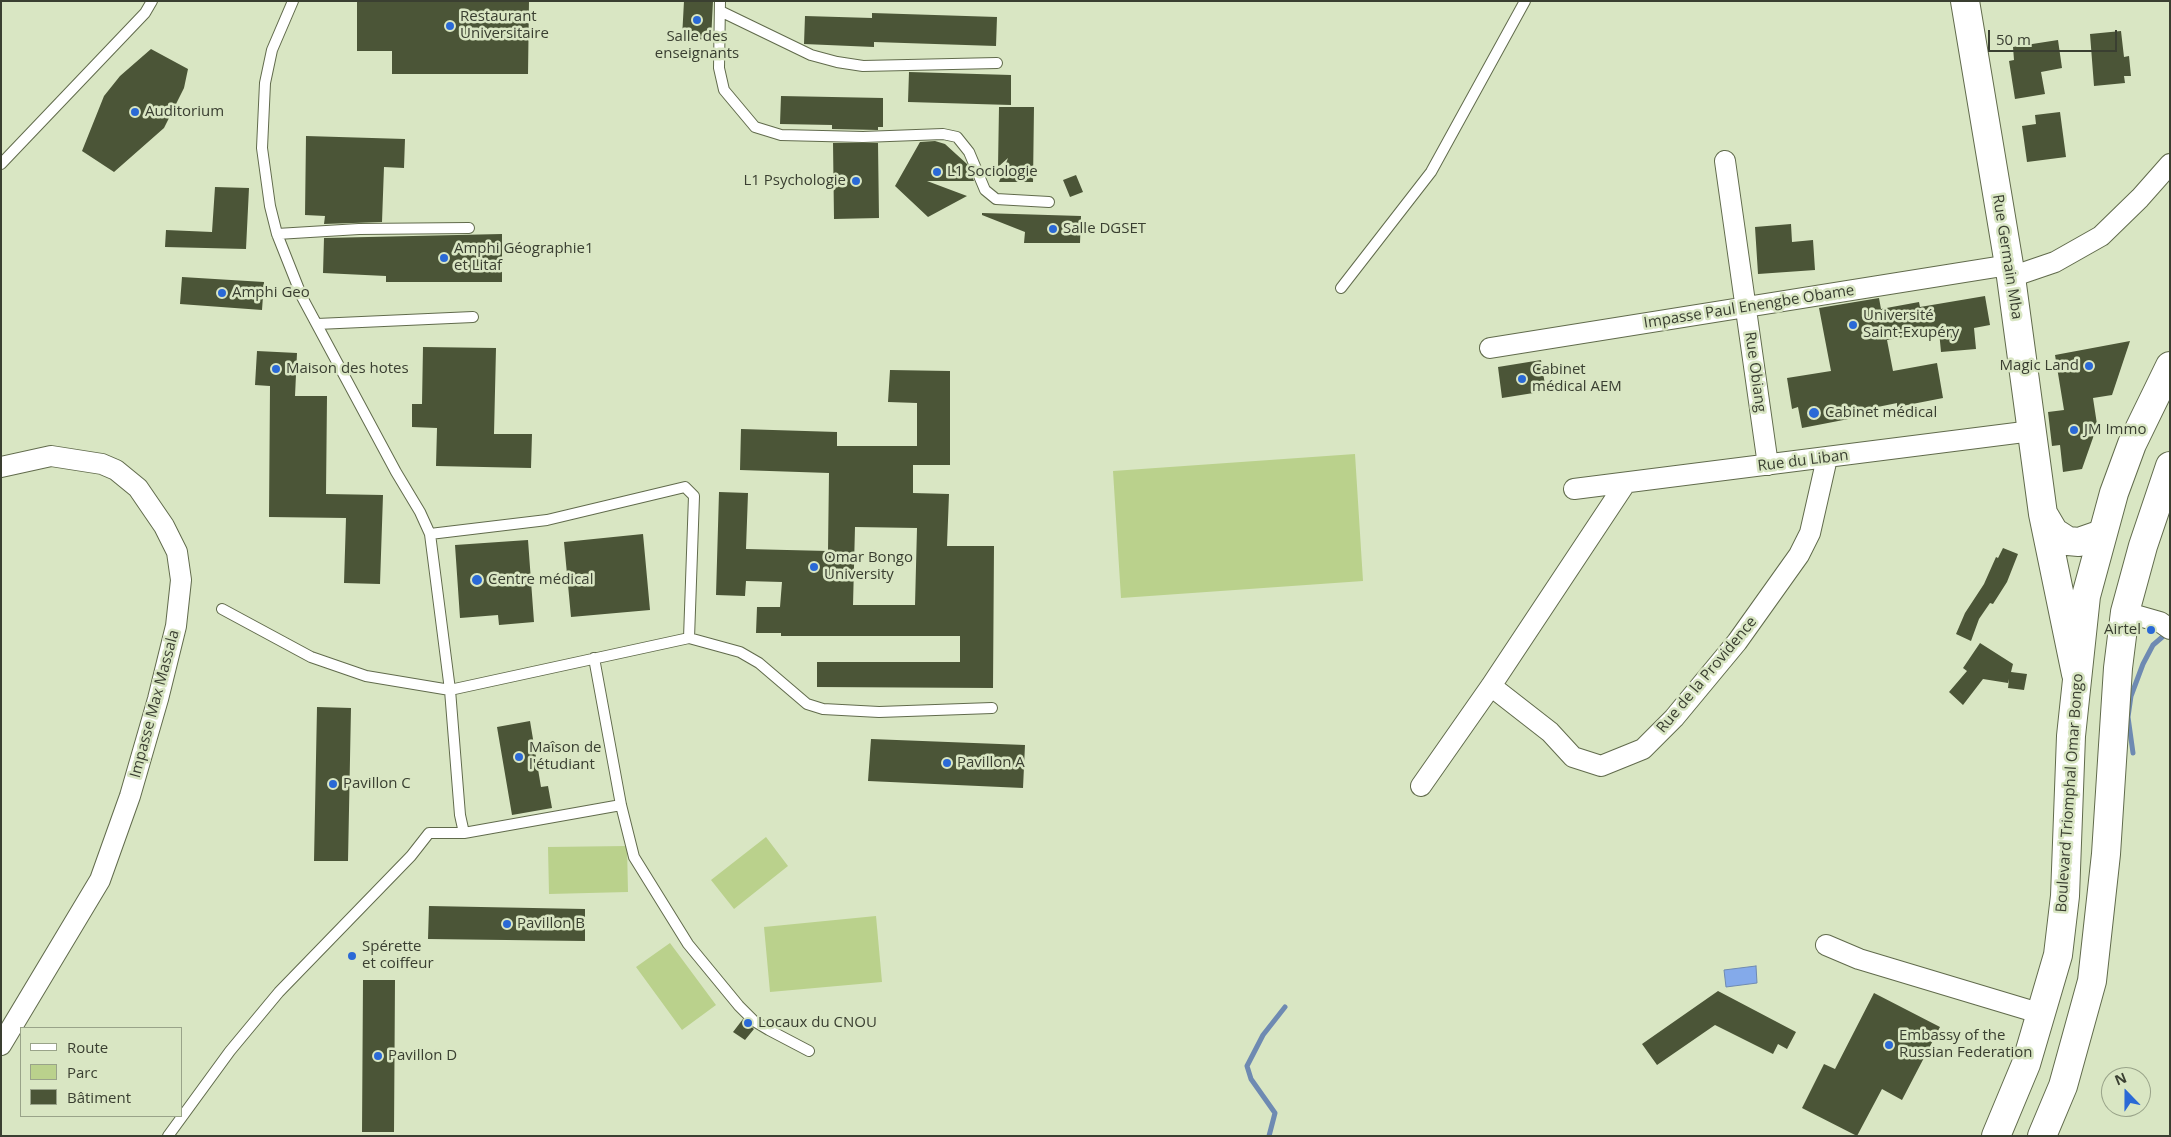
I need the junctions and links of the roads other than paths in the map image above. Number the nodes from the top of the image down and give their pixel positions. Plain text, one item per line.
1 (152, 1) edge
2 (293, 1) edge
3 (1525, 1) edge
4 (1965, 1) edge
5 (720, 6) edge
6 (997, 63) dead end
7 (1725, 161) dead end
8 (1, 164) edge
9 (2170, 164) edge
10 (1049, 202) dead end
11 (469, 228) dead end
12 (278, 234) junction
13 (2010, 271) junction
14 (1341, 288) dead end
15 (1745, 308) junction
16 (473, 317) dead end
17 (317, 324) junction
18 (1490, 348) dead end
19 (2170, 366) edge
20 (2032, 432) junction
21 (1827, 458) junction
22 (1768, 465) junction
23 (2170, 466) edge
24 (1, 467) edge
25 (1624, 484) junction
26 (1574, 489) dead end
27 (2043, 514) junction
28 (430, 534) junction
29 (2102, 534) junction
30 (222, 609) dead end
31 (2126, 612) junction
32 (2170, 628) edge
33 (689, 638) junction
34 (594, 658) junction
35 (2077, 676) junction
36 (1491, 686) junction
37 (450, 690) junction
38 (992, 708) dead end
39 (1421, 786) dead end
40 (621, 806) junction
41 (464, 833) junction
42 (1826, 945) dead end
43 (2042, 1014) junction
44 (1, 1045) edge
45 (809, 1051) dead end
46 (182, 1117) edge
47 (182, 1117) edge
48 (168, 1136) edge
49 (1996, 1136) edge
50 (2042, 1136) edge

1 - 8 lane
2 - 12 lane
3 - 14 lane
4 - 13 main road, Rue Germain Mba
5 - 6 lane
5 - 10 lane
7 - 15 street, Rue Obiang
9 - 13 street, Impasse Paul Enengbe Obame
11 - 12 lane
12 - 17 lane
13 - 15 street, Impasse Paul Enengbe Obame
13 - 20 main road, Rue Germain Mba
15 - 18 street, Impasse Paul Enengbe Obame
15 - 22 street, Rue Obiang
16 - 17 lane
17 - 28 lane
19 - 29 main road, Boulevard Triomphal Omar Bongo
20 - 21 street, Rue du Liban
20 - 27 main road, Rue Germain Mba
21 - 22 street, Rue du Liban
21 - 36 street, Rue de la Providence
22 - 25 street, Rue du Liban
23 - 31 main road
24 - 44 street, Impasse Max Massala
25 - 26 street, Rue du Liban
25 - 36 street
27 - 29 main road
27 - 35 main road, Rue Germain Mba
28 - 33 lane
28 - 37 lane
29 - 35 main road, Boulevard Triomphal Omar Bongo
30 - 37 lane
31 - 32 street
31 - 50 main road
33 - 34 lane
33 - 38 lane
34 - 37 lane
34 - 40 lane
35 - 43 main road, Boulevard Triomphal Omar Bongo
36 - 39 street
37 - 41 lane
40 - 41 lane
40 - 45 lane
41 - 46 lane
42 - 43 street
43 - 49 main road, Boulevard Triomphal Omar Bongo
47 - 48 lane

